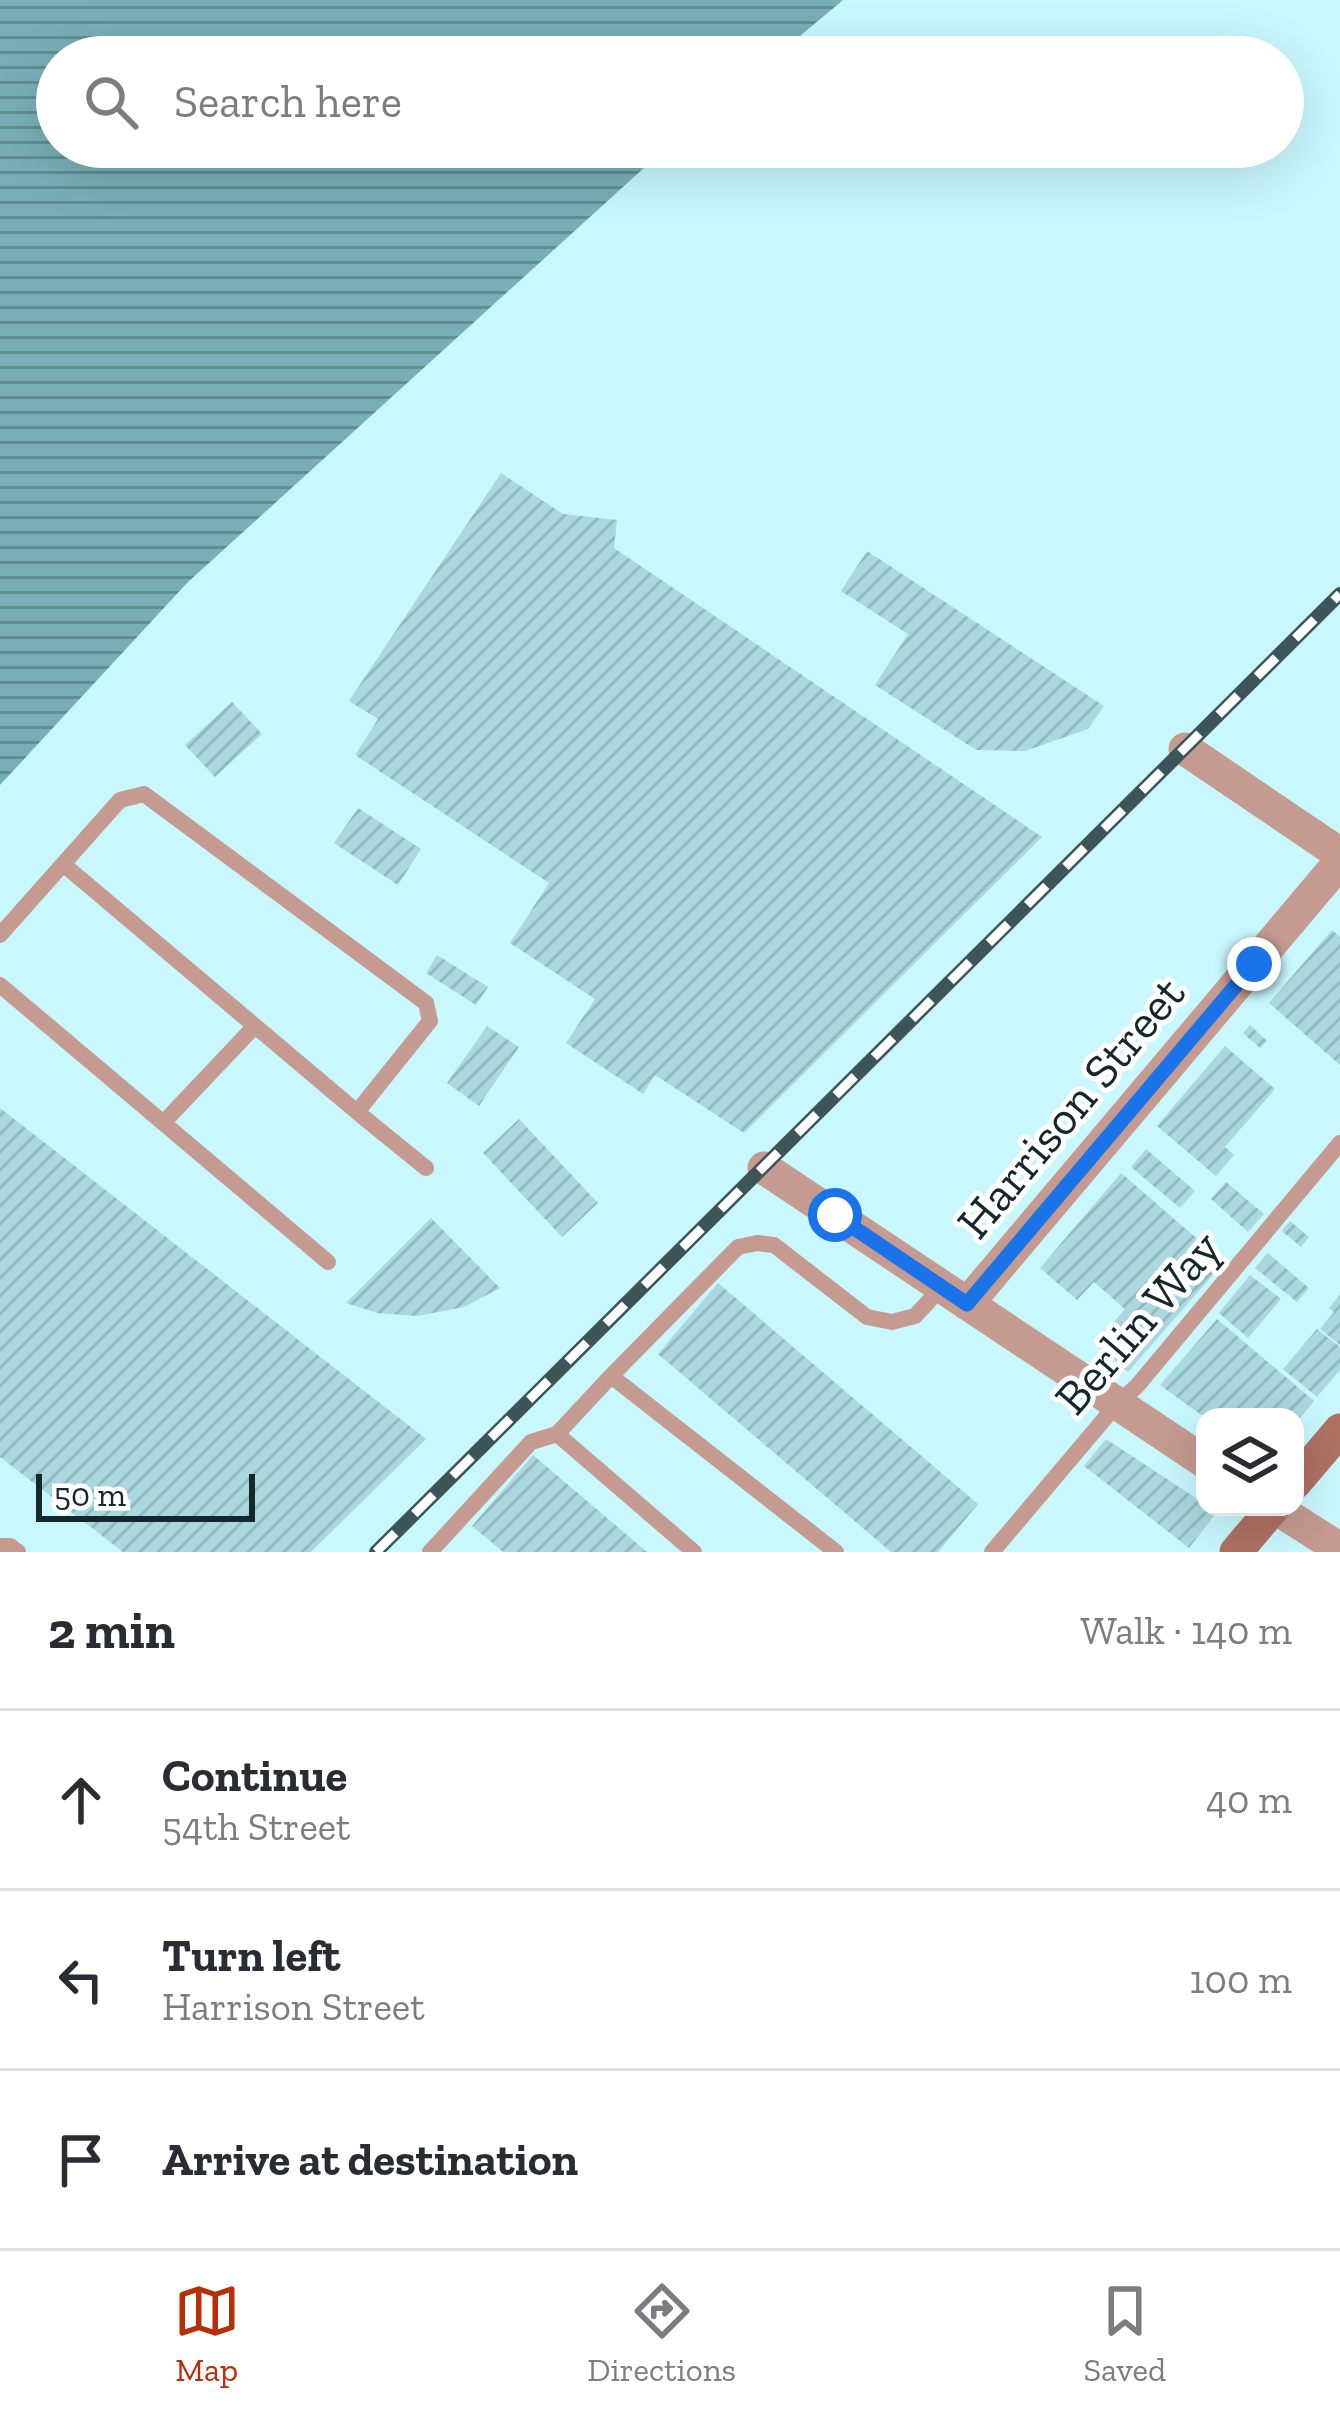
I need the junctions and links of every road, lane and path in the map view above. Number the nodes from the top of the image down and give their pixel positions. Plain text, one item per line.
1 (1185, 749) dead end
2 (1340, 858) edge
3 (63, 864) junction
4 (0, 934) edge
5 (0, 985) edge
6 (255, 1026) junction
7 (357, 1112) junction
8 (163, 1123) junction
9 (1340, 1143) edge
10 (426, 1168) dead end
11 (764, 1168) dead end
12 (328, 1262) dead end
13 (954, 1296) junction
14 (611, 1376) junction
15 (1117, 1404) junction
16 (1340, 1430) edge
17 (557, 1433) junction
18 (1196, 1456) edge
19 (1304, 1472) edge
20 (1266, 1516) edge
21 (1288, 1516) edge
22 (0, 1546) edge
23 (1340, 1549) edge
24 (18, 1552) edge
25 (432, 1552) edge
26 (694, 1552) edge
27 (836, 1552) edge
28 (992, 1552) edge
29 (1236, 1552) edge

1 - 2 street
2 - 13 street, Harrison Street
3 - 4 lane
3 - 6 lane
3 - 7 lane
5 - 8 lane
6 - 7 lane
6 - 8 lane
7 - 10 lane
8 - 12 lane
9 - 15 lane, Berlin Way
11 - 13 street
13 - 14 lane
13 - 15 street
14 - 17 lane
14 - 27 lane
15 - 18 street
15 - 28 lane, Berlin Way
16 - 19 main road
17 - 25 lane
17 - 26 lane
20 - 29 main road
21 - 23 street
22 - 24 lane

